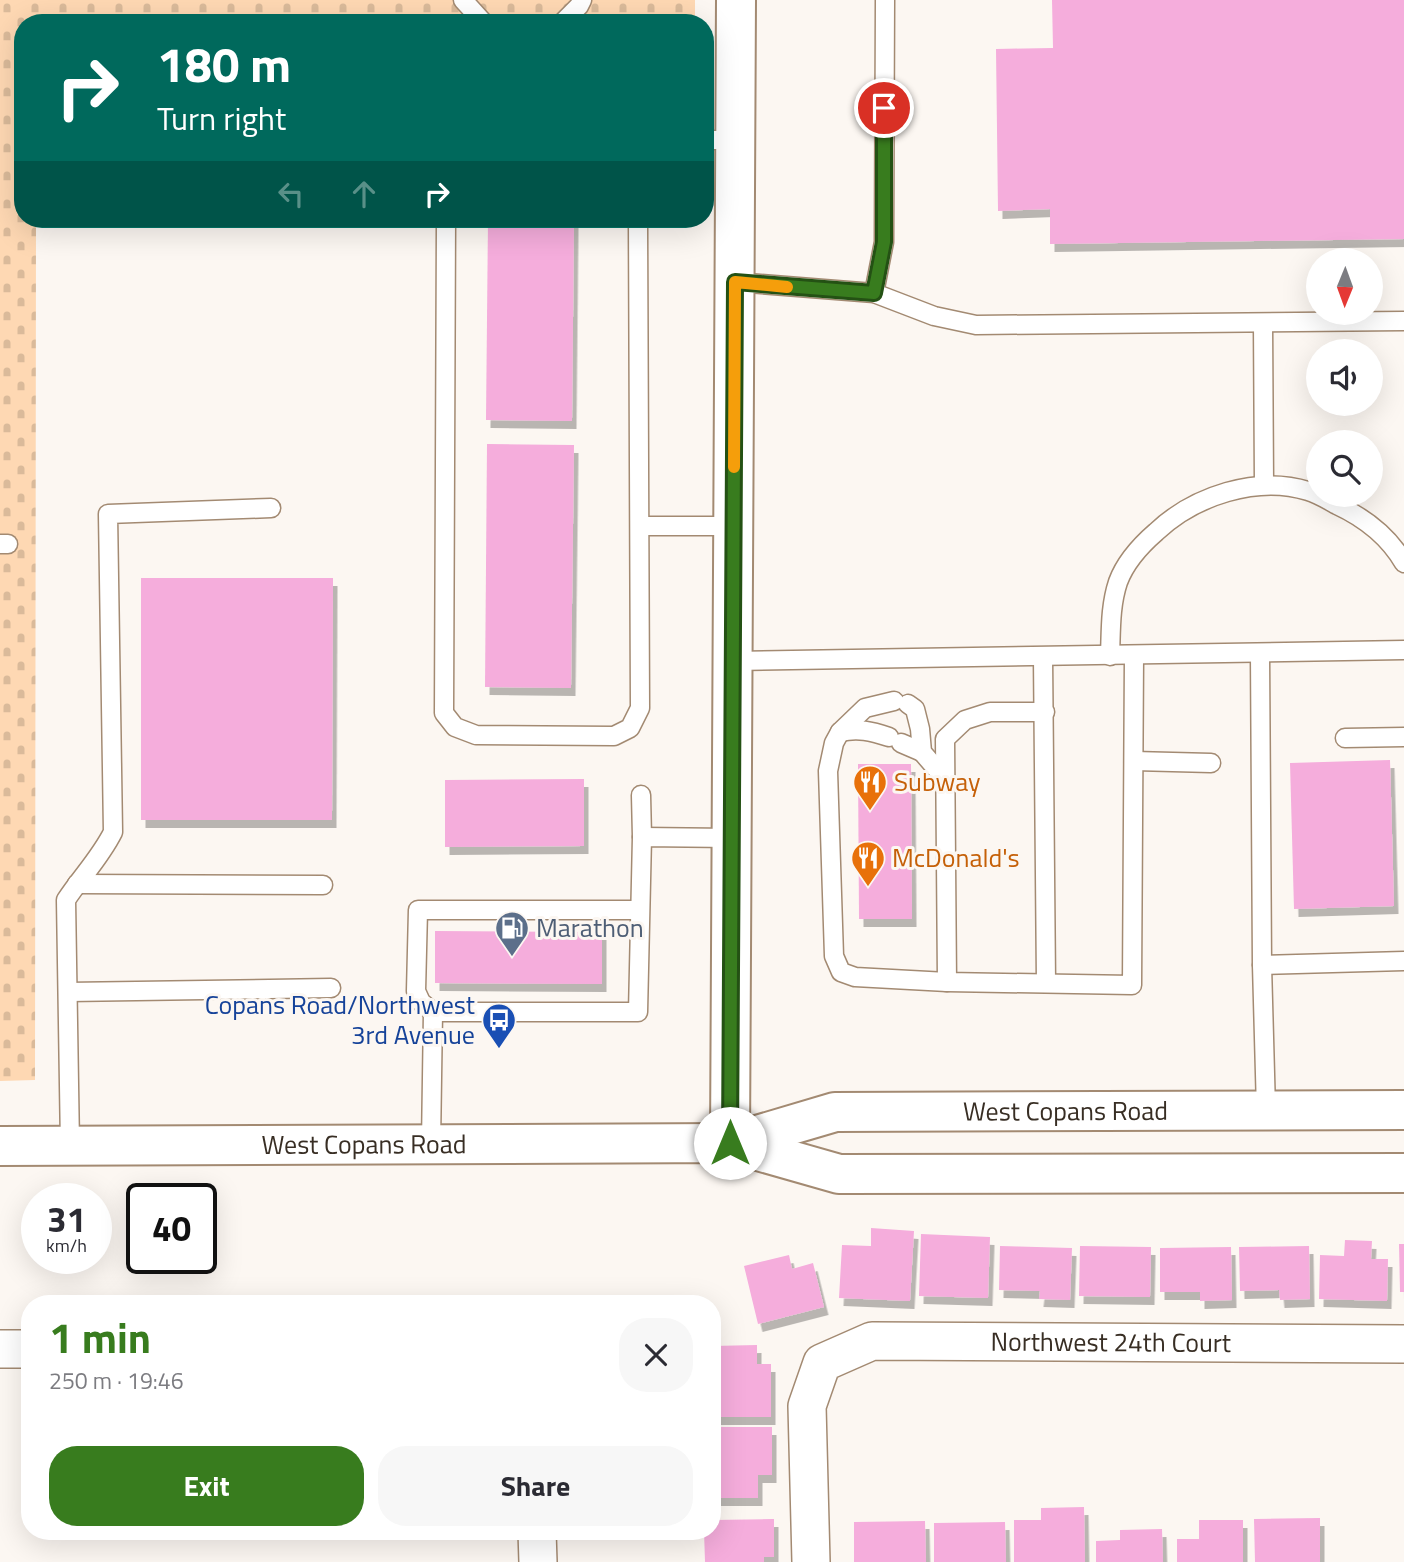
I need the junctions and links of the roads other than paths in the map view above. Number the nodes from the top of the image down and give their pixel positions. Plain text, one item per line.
1 (463, 0) edge
2 (582, 0) edge
3 (736, 0) edge
4 (885, 0) edge
5 (476, 14) edge
6 (571, 14) edge
7 (720, 140) edge
8 (446, 228) edge
9 (638, 228) edge
10 (735, 282) junction
11 (874, 293) junction
12 (1404, 321) edge
13 (1263, 323) junction
14 (1264, 485) junction
15 (271, 508) dead end
16 (640, 526) junction
17 (733, 526) junction
18 (1404, 563) edge
19 (1404, 650) edge
20 (1260, 654) junction
21 (1110, 656) junction
22 (1133, 656) junction
23 (1044, 657) junction
24 (733, 661) junction
25 (1045, 712) junction
26 (840, 732) junction
27 (1404, 737) edge
28 (1345, 738) dead end
29 (922, 752) junction
30 (1134, 761) junction
31 (1211, 763) dead end
32 (946, 780) junction
33 (641, 795) dead end
34 (642, 837) junction
35 (732, 838) junction
36 (77, 884) junction
37 (323, 885) dead end
38 (639, 910) junction
39 (1404, 961) edge
40 (1262, 965) junction
41 (947, 982) junction
42 (1046, 984) junction
43 (331, 988) dead end
44 (68, 992) junction
45 (433, 1012) junction
46 (1266, 1110) junction
47 (1404, 1110) edge
48 (730, 1143) junction
49 (431, 1144) junction
50 (0, 1146) edge
51 (70, 1146) junction
52 (1404, 1173) edge
53 (1404, 1343) edge
54 (0, 1349) edge
55 (21, 1349) edge
56 (537, 1540) edge
57 (538, 1562) edge
58 (810, 1562) edge

1 - 5 lane
2 - 6 lane
3 - 7 main road
4 - 11 lane
7 - 10 main road
8 - 16 lane
9 - 16 lane
10 - 11 lane
10 - 17 main road
11 - 13 lane
12 - 13 lane
13 - 14 lane
14 - 18 lane
14 - 21 lane
15 - 36 lane
16 - 17 lane
17 - 24 main road
19 - 20 lane
20 - 22 lane
20 - 40 lane
21 - 22 lane
21 - 23 lane
22 - 30 lane
23 - 24 lane
23 - 25 lane
24 - 35 main road
25 - 32 lane
25 - 42 lane
26 - 29 lane
26 - 29 lane
26 - 41 lane
27 - 28 lane
29 - 32 lane
30 - 31 lane
30 - 42 lane
32 - 41 lane
33 - 34 lane
34 - 35 lane
34 - 38 lane
35 - 48 main road
36 - 37 lane
36 - 44 lane
38 - 45 lane
38 - 45 lane
39 - 40 lane
40 - 46 lane
41 - 42 lane
43 - 44 lane
44 - 51 lane
45 - 49 lane
46 - 47 main road, West Copans Road
46 - 48 main road, West Copans Road
48 - 49 main road, West Copans Road
48 - 52 main road, West Copans Road
49 - 51 main road, West Copans Road
50 - 51 main road, West Copans Road
53 - 58 street, Northwest 24th Court
54 - 55 street
56 - 57 street

